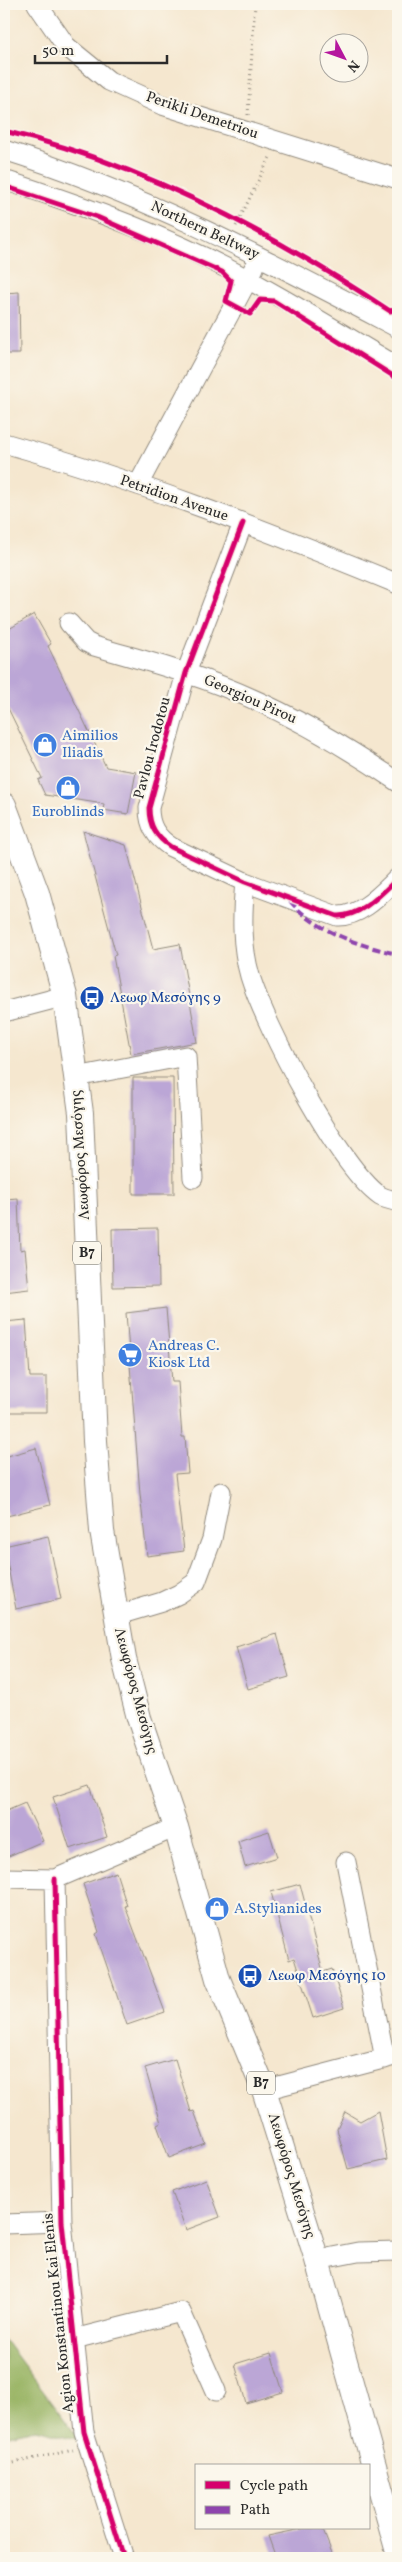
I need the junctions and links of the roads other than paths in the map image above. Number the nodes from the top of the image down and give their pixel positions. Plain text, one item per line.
1 (37, 4) edge
2 (4, 150) edge
3 (398, 179) edge
4 (4, 180) edge
5 (261, 256) junction
6 (248, 279) junction
7 (398, 328) edge
8 (397, 364) edge
9 (4, 443) edge
10 (138, 485) junction
11 (243, 523) junction
12 (398, 584) edge
13 (69, 623) dead end
14 (186, 673) junction
15 (398, 782) edge
16 (4, 805) edge
17 (398, 878) edge
18 (245, 882) junction
19 (66, 996) junction
20 (4, 1012) edge
21 (76, 1078) junction
22 (193, 1178) dead end
23 (398, 1202) edge
24 (221, 1492) dead end
25 (115, 1616) junction
26 (176, 1827) junction
27 (346, 1862) dead end
28 (4, 1878) edge
29 (55, 1879) junction
30 (392, 2057) edge
31 (264, 2090) junction
32 (62, 2222) junction
33 (4, 2224) edge
34 (398, 2251) edge
35 (317, 2260) junction
36 (74, 2339) junction
37 (216, 2391) dead end
38 (398, 2552) edge
39 (124, 2558) edge

1 - 3 street, Perikli Demetriou
2 - 5 street, Northern Beltway
4 - 6 street, Northern Beltway
5 - 6 street
5 - 7 street, Northern Beltway
6 - 8 street, Northern Beltway
6 - 10 street
9 - 10 street, Petridion Avenue
10 - 11 street, Petridion Avenue
11 - 12 street, Petridion Avenue
11 - 14 street, Pavlou Irodotou
13 - 14 street, Georgiou Pirou
14 - 15 street, Georgiou Pirou
14 - 18 street, Pavlou Irodotou
16 - 19 main road, Λεωφόρος Μεσόγης / B7
17 - 18 street, Pavlou Irodotou
18 - 23 street
19 - 20 street
19 - 21 main road, Λεωφόρος Μεσόγης / B7
21 - 22 street
21 - 25 main road, Λεωφόρος Μεσόγης / B7
24 - 25 street
25 - 26 main road, Λεωφόρος Μεσόγης / B7
26 - 29 street
26 - 31 main road, Λεωφόρος Μεσόγης / B7
27 - 30 street
28 - 29 street
29 - 32 street, Agion Konstantinou Kai Elenis
30 - 31 street
31 - 35 main road, Λεωφόρος Μεσόγης / B7
32 - 33 street
32 - 36 street, Agion Konstantinou Kai Elenis
34 - 35 street
35 - 38 main road, Λεωφόρος Μεσόγης / B7
36 - 37 street
36 - 39 street, Agion Konstantinou Kai Elenis

